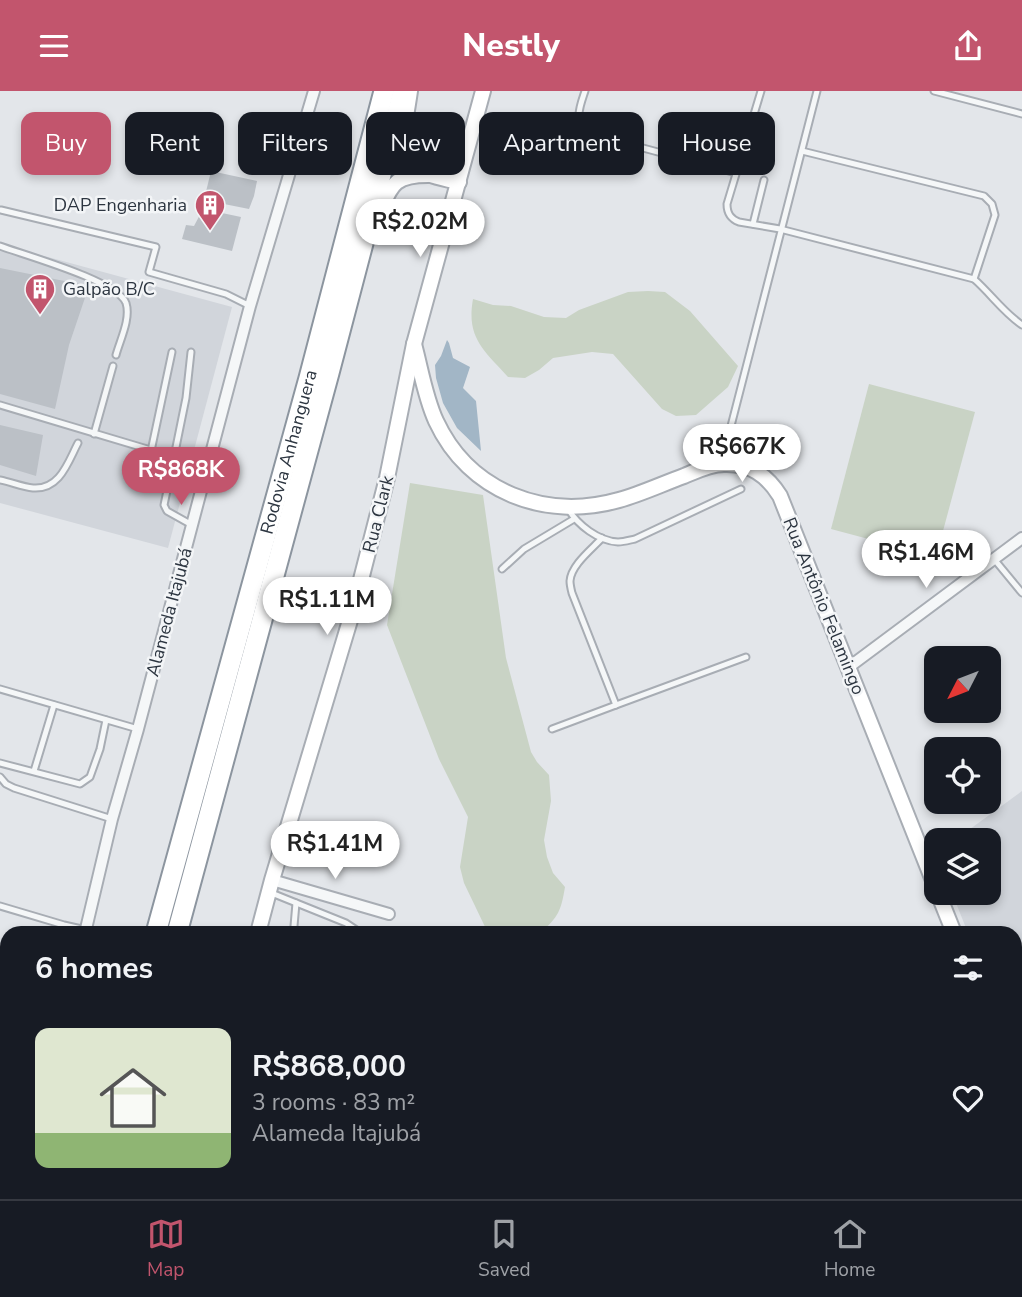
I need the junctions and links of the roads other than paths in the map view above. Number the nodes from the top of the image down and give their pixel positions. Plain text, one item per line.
1 (384, 91) edge
2 (403, 91) edge
3 (410, 91) edge
4 (483, 91) edge
5 (585, 91) edge
6 (761, 91) edge
7 (817, 91) edge
8 (934, 91) edge
9 (311, 92) edge
10 (408, 112) edge
11 (755, 112) edge
12 (1022, 114) edge
13 (802, 151) junction
14 (658, 152) edge
15 (413, 175) edge
16 (432, 175) edge
17 (735, 175) edge
18 (764, 180) dead end
19 (458, 182) junction
20 (1, 210) edge
21 (753, 225) junction
22 (780, 229) junction
23 (0, 246) edge
24 (361, 250) junction
25 (974, 279) junction
26 (250, 306) junction
27 (1022, 325) edge
28 (414, 344) junction
29 (172, 352) dead end
30 (191, 352) dead end
31 (116, 355) dead end
32 (113, 366) dead end
33 (0, 405) edge
34 (94, 434) junction
35 (78, 443) dead end
36 (151, 451) junction
37 (174, 457) junction
38 (721, 464) junction
39 (0, 480) edge
40 (741, 489) dead end
41 (570, 513) junction
42 (192, 525) junction
43 (602, 538) junction
44 (1022, 538) edge
45 (994, 559) junction
46 (502, 569) dead end
47 (1022, 593) edge
48 (746, 657) dead end
49 (849, 667) junction
50 (0, 689) edge
51 (54, 705) junction
52 (615, 705) junction
53 (106, 720) junction
54 (138, 729) junction
55 (552, 729) dead end
56 (0, 763) edge
57 (34, 771) junction
58 (0, 777) edge
59 (112, 819) junction
60 (924, 857) edge
61 (271, 886) junction
62 (296, 903) junction
63 (943, 905) edge
64 (0, 907) edge
65 (389, 914) dead end
66 (68, 926) edge
67 (86, 926) edge
68 (158, 926) edge
69 (179, 926) edge
70 (260, 926) edge
71 (294, 926) edge
72 (350, 926) edge
73 (951, 926) edge

1 - 68 highway, Rodovia Anhanguera
2 - 24 highway, Rodovia Anhanguera
3 - 10 main road
4 - 19 main road, Rua Clark
5 - 14 lane
6 - 11 lane
7 - 13 lane
8 - 12 lane
9 - 26 street, Alameda Itajubá
13 - 22 lane
13 - 25 lane
15 - 24 main road
16 - 19 main road
17 - 21 lane
18 - 21 lane
19 - 28 main road, Rua Clark
20 - 26 lane
21 - 22 lane
22 - 25 lane
22 - 38 lane
23 - 31 lane
24 - 69 highway, Rodovia Anhanguera
25 - 27 lane
26 - 42 street, Alameda Itajubá
28 - 41 main road, Rua Antônio Felamingo
28 - 61 main road, Rua Clark
29 - 36 lane
30 - 37 lane
32 - 34 lane
33 - 34 lane
34 - 36 lane
35 - 39 lane
36 - 37 lane
37 - 42 lane
38 - 41 main road, Rua Antônio Felamingo
38 - 49 main road, Rua Antônio Felamingo
40 - 43 lane
41 - 43 lane
41 - 46 lane
42 - 54 street, Alameda Itajubá
43 - 52 lane
44 - 45 street
45 - 47 lane
45 - 49 street
48 - 52 lane
49 - 60 main road, Rua Antônio Felamingo
50 - 51 lane
51 - 53 lane
51 - 57 lane
52 - 55 lane
53 - 54 lane
53 - 57 lane
54 - 59 street, Alameda Itajubá
56 - 57 lane
58 - 59 lane
59 - 67 street, Alameda Itajubá
61 - 62 lane
61 - 65 street
61 - 70 main road, Rua Clark
62 - 71 lane
62 - 72 lane
63 - 73 main road, Rua Antônio Felamingo
64 - 66 lane

